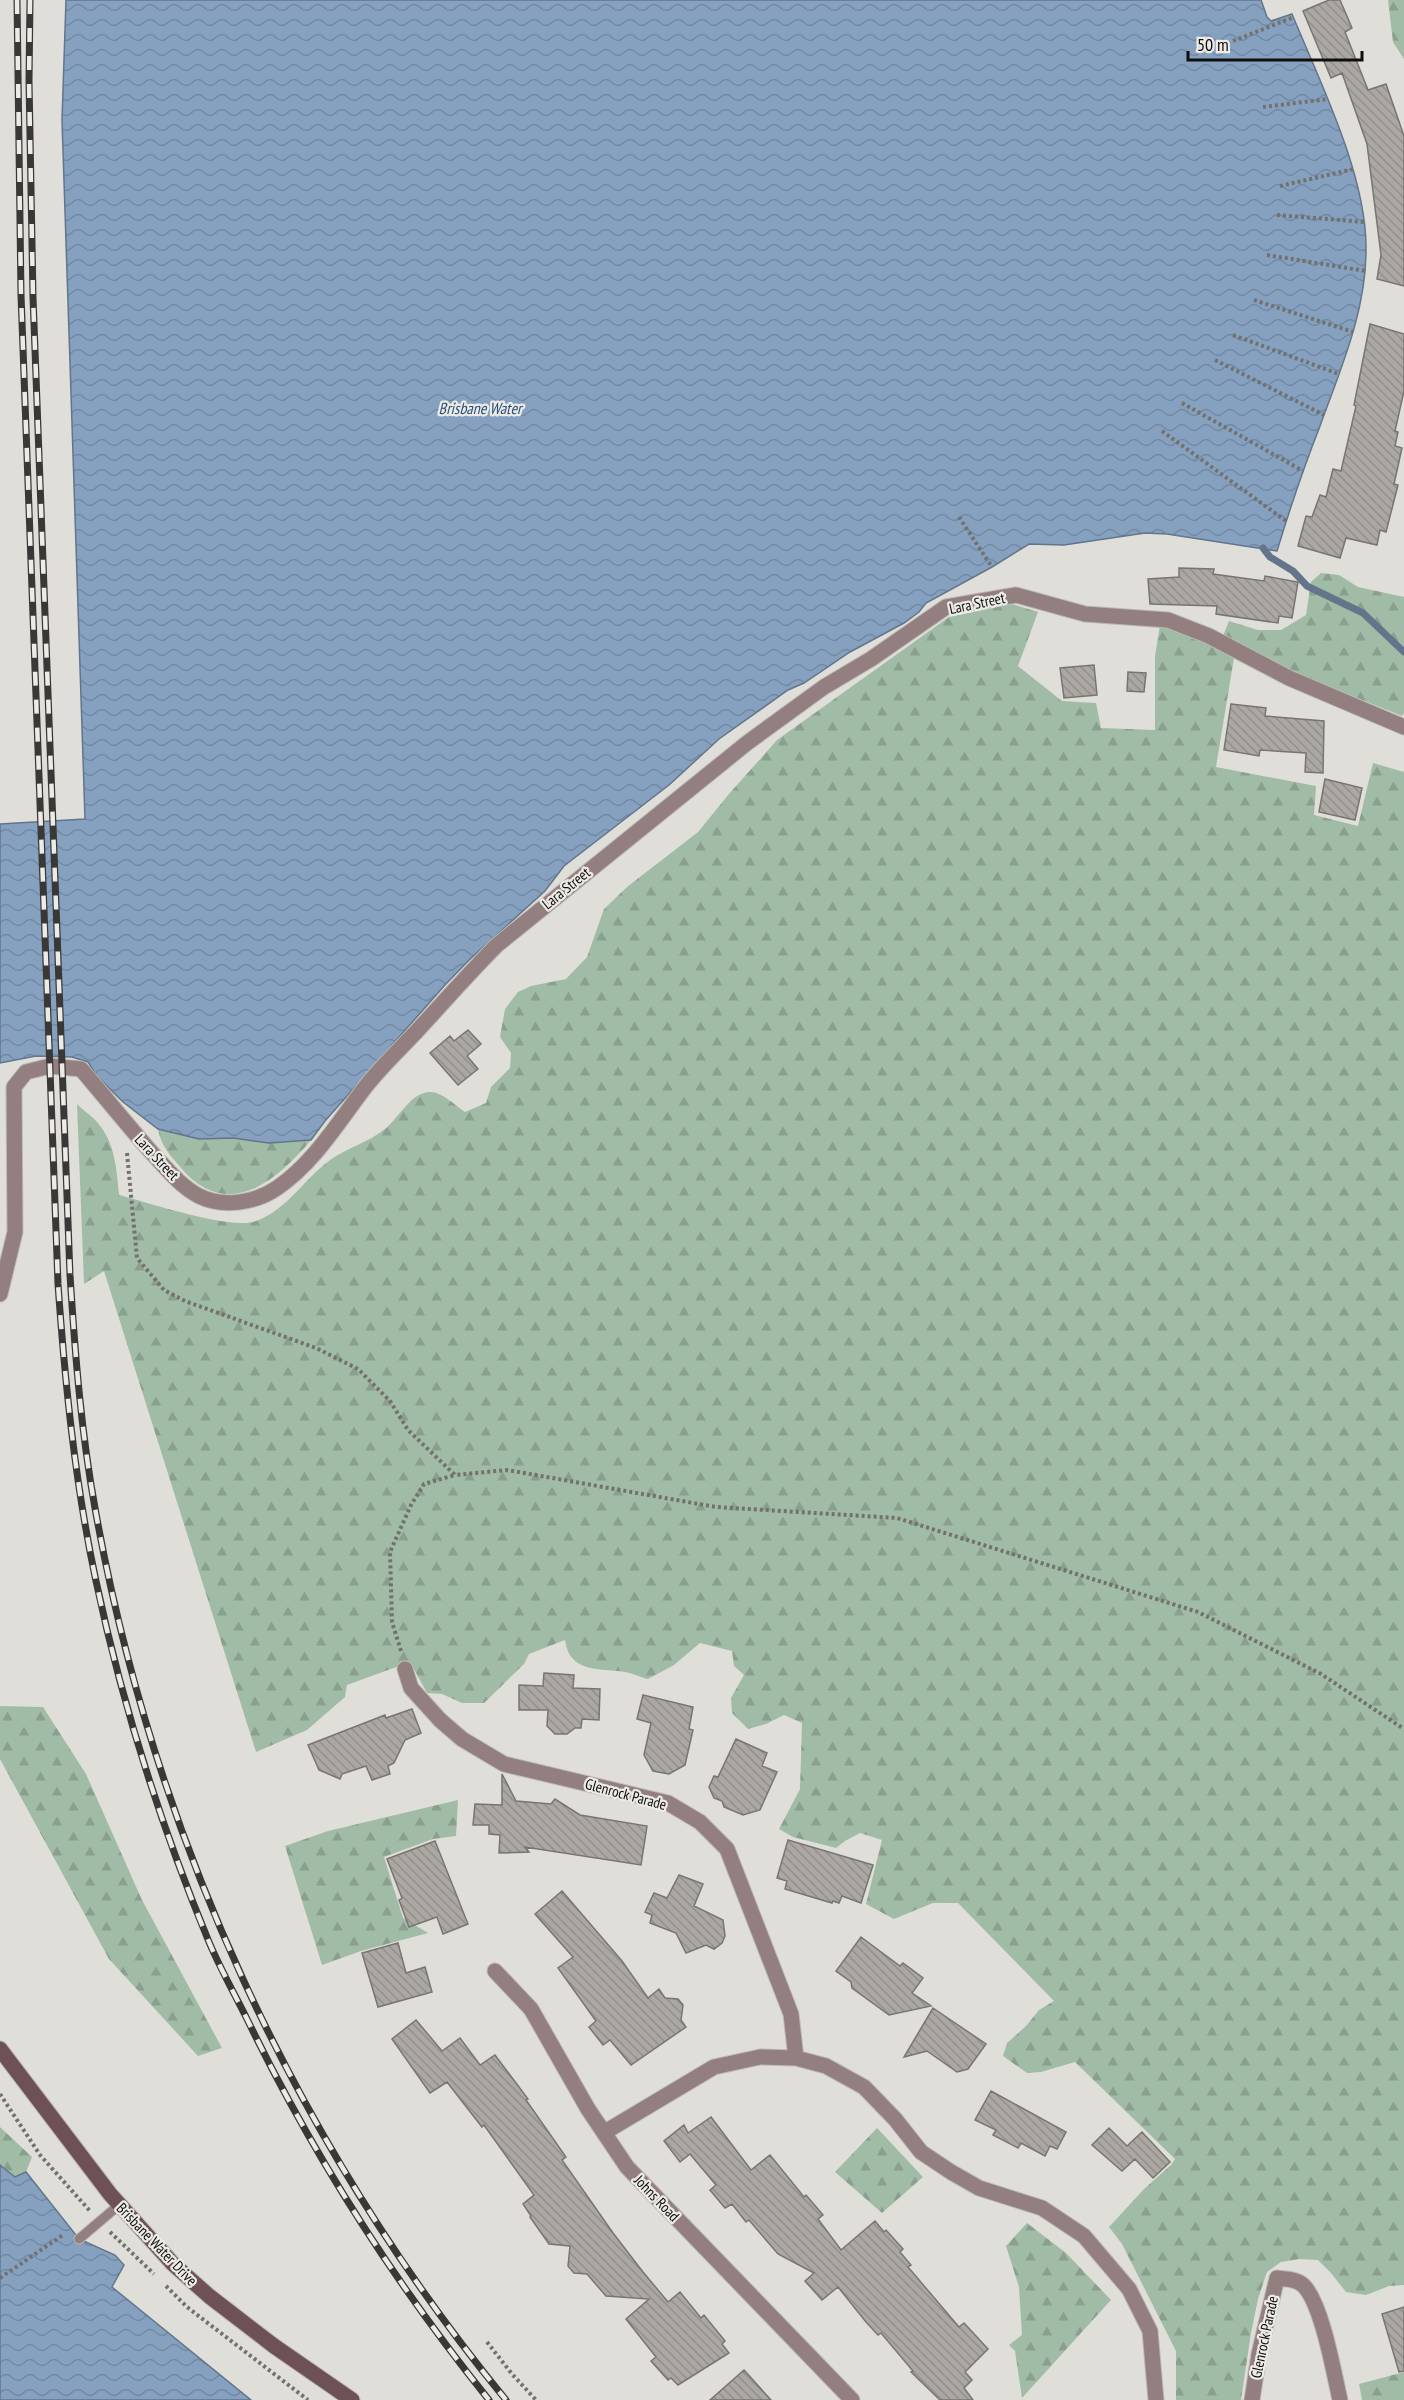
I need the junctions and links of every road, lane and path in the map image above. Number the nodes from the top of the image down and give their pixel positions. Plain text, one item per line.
1 (1294, 17) dead end
2 (1233, 41) dead end
3 (1328, 99) dead end
4 (1263, 107) dead end
5 (1354, 169) dead end
6 (1280, 186) dead end
7 (1277, 215) dead end
8 (1365, 222) dead end
9 (1267, 255) dead end
10 (1366, 271) dead end
11 (1254, 300) dead end
12 (1353, 332) dead end
13 (1233, 335) dead end
14 (1215, 360) dead end
15 (1339, 374) dead end
16 (1182, 403) dead end
17 (1324, 415) dead end
18 (1162, 431) dead end
19 (1303, 471) dead end
20 (959, 517) dead end
21 (1286, 521) dead end
22 (992, 567) dead end
23 (1403, 725) edge
24 (126, 1149) dead end
25 (0, 1294) edge
26 (455, 1475) junction
27 (405, 1669) joint
28 (1404, 1729) edge
29 (495, 1971) dead end
30 (0, 2049) edge
31 (796, 2058) junction
32 (606, 2132) junction
33 (119, 2205) junction
34 (71, 2230) dead end
35 (79, 2240) dead end
36 (0, 2278) edge
37 (487, 2342) dead end
38 (352, 2400) edge
39 (536, 2400) edge
40 (852, 2400) edge
41 (1156, 2400) edge
42 (1252, 2400) edge
43 (1340, 2400) edge

1 - 2 path
3 - 4 path
5 - 6 path
7 - 8 path
9 - 10 path
11 - 12 path
13 - 15 path
14 - 17 path
16 - 19 path
18 - 21 path
20 - 22 path
23 - 25 street, Lara Street
24 - 26 path
26 - 27 path
26 - 28 path
27 - 31 street, Glenrock Parade
29 - 32 street, Johns Road
30 - 33 main road, Brisbane Water Drive
31 - 32 street
31 - 41 street
32 - 40 street, Johns Road
33 - 35 lane
33 - 38 main road, Brisbane Water Drive
34 - 36 path
37 - 39 path
42 - 43 street, Glenrock Parade

